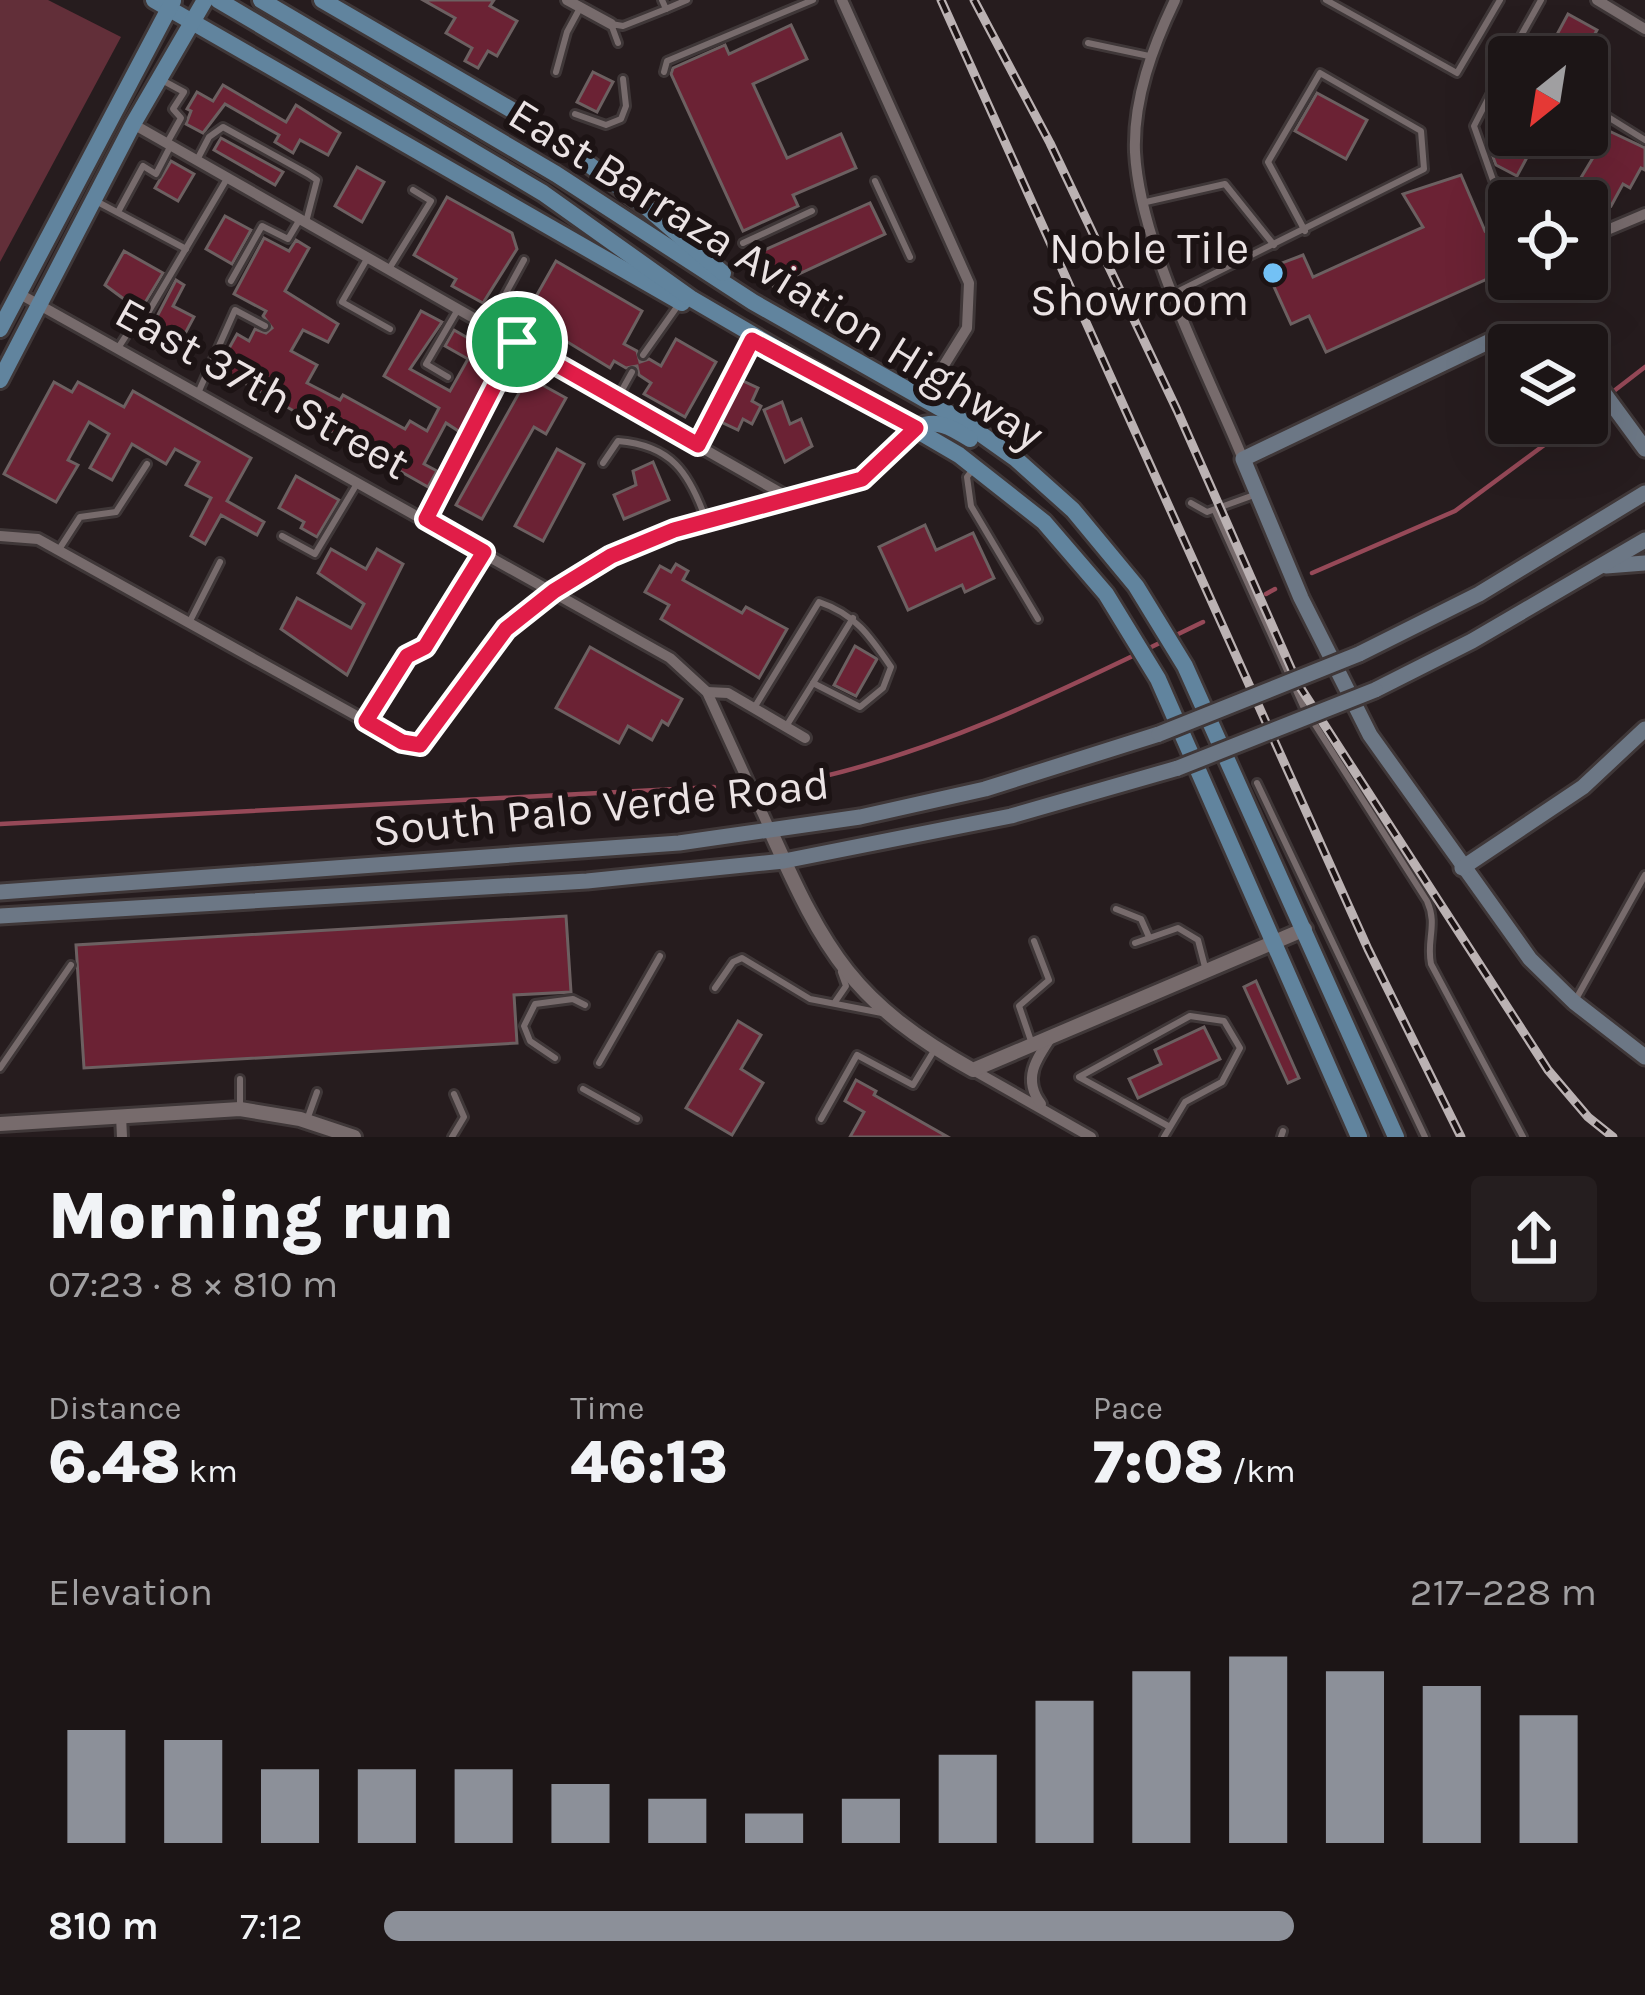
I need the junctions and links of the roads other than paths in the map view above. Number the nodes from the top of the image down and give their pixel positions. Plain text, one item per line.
1 (218, 0) edge
2 (261, 0) edge
3 (322, 0) edge
4 (567, 0) edge
5 (687, 0) edge
6 (813, 0) edge
7 (842, 0) edge
8 (1175, 0) edge
9 (1326, 0) edge
10 (1500, 0) edge
11 (1541, 0) edge
12 (1597, 0) edge
13 (166, 3) edge
14 (664, 4) edge
15 (581, 8) junction
16 (199, 10) edge
17 (611, 25) junction
18 (1645, 29) edge
19 (1521, 36) edge
20 (618, 43) dead end
21 (1088, 43) dead end
22 (1149, 56) junction
23 (556, 72) dead end
24 (664, 72) dead end
25 (160, 79) junction
26 (622, 79) dead end
27 (1488, 98) edge
28 (575, 114) dead end
29 (1608, 117) edge
30 (134, 124) junction
31 (1645, 140) edge
32 (169, 144) junction
33 (197, 160) junction
34 (228, 178) junction
35 (1492, 180) edge
36 (875, 181) dead end
37 (413, 190) dead end
38 (93, 199) junction
39 (1146, 202) junction
40 (812, 211) dead end
41 (118, 212) junction
42 (1645, 214) edge
43 (303, 221) junction
44 (1608, 227) edge
45 (1306, 231) junction
46 (743, 243) dead end
47 (1274, 245) junction
48 (186, 250) junction
49 (910, 256) dead end
50 (368, 257) junction
51 (524, 260) dead end
52 (389, 269) junction
53 (231, 281) dead end
54 (18, 292) junction
55 (1175, 293) junction
56 (681, 302) junction
57 (38, 303) junction
58 (458, 309) junction
59 (265, 326) dead end
60 (488, 326) junction
61 (0, 328) edge
62 (390, 329) dead end
63 (752, 340) junction
64 (823, 341) junction
65 (517, 342) junction
66 (1488, 342) edge
67 (118, 348) junction
68 (643, 355) dead end
69 (805, 367) junction
70 (632, 372) dead end
71 (448, 377) dead end
72 (0, 380) edge
73 (198, 392) junction
74 (1608, 397) edge
75 (617, 399) junction
76 (923, 399) junction
77 (916, 428) junction
78 (698, 445) junction
79 (1645, 449) edge
80 (1243, 459) junction
81 (147, 464) dead end
82 (603, 464) dead end
83 (975, 466) junction
84 (358, 482) junction
85 (1645, 493) edge
86 (1257, 494) junction
87 (788, 496) junction
88 (1191, 503) dead end
89 (1215, 511) junction
90 (426, 519) junction
91 (706, 520) junction
92 (0, 536) edge
93 (282, 536) dead end
94 (1645, 540) edge
95 (58, 550) junction
96 (484, 552) junction
97 (220, 562) dead end
98 (1645, 562) edge
99 (1603, 567) junction
100 (1136, 586) junction
101 (554, 591) junction
102 (853, 618) junction
103 (1038, 619) dead end
104 (189, 623) junction
105 (812, 683) junction
106 (707, 692) junction
107 (754, 708) junction
108 (366, 721) junction
109 (787, 727) junction
110 (1645, 729) edge
111 (805, 738) dead end
112 (1257, 783) dead end
113 (771, 832) junction
114 (784, 861) junction
115 (1462, 868) junction
116 (1645, 875) edge
117 (0, 892) edge
118 (1116, 909) dead end
119 (0, 916) edge
120 (1306, 929) junction
121 (1149, 937) junction
122 (1034, 941) dead end
123 (1275, 941) junction
124 (1135, 944) dead end
125 (660, 956) dead end
126 (71, 965) dead end
127 (839, 965) junction
128 (1206, 971) junction
129 (716, 988) dead end
130 (1574, 1002) junction
131 (832, 1004) junction
132 (585, 1005) dead end
133 (890, 1015) junction
134 (1052, 1036) junction
135 (1033, 1044) junction
136 (935, 1049) junction
137 (1645, 1057) edge
138 (555, 1058) dead end
139 (598, 1063) dead end
140 (0, 1068) edge
141 (973, 1070) junction
142 (240, 1079) dead end
143 (583, 1090) dead end
144 (317, 1093) dead end
145 (454, 1094) dead end
146 (240, 1109) junction
147 (1047, 1112) junction
148 (121, 1116) junction
149 (638, 1119) dead end
150 (820, 1119) dead end
151 (306, 1121) junction
152 (0, 1124) edge
153 (1170, 1127) junction
154 (1076, 1133) edge
155 (334, 1134) edge
156 (122, 1137) edge
157 (354, 1137) edge
158 (452, 1137) edge
159 (1091, 1137) edge
160 (1164, 1137) edge
161 (1359, 1137) edge
162 (1396, 1137) edge
163 (1425, 1137) edge
164 (1522, 1137) edge

1 - 69 main road, East Barraza Aviation Highway
2 - 64 main road, East Barraza Aviation Highway
3 - 64 main road
4 - 15 street
5 - 14 lane
6 - 24 lane
7 - 76 street
8 - 22 street
9 - 10 lane
11 - 19 lane
12 - 18 street
13 - 16 main road
13 - 54 main road
14 - 17 lane
15 - 17 street
15 - 23 lane
16 - 25 main road
16 - 56 main road
17 - 20 lane
21 - 22 lane
22 - 39 street
25 - 30 main road
25 - 32 lane
26 - 28 lane
27 - 35 lane
29 - 31 lane
30 - 32 street
30 - 38 main road
32 - 33 street
32 - 41 lane
33 - 34 street
33 - 43 lane
34 - 43 street
34 - 48 lane
36 - 49 lane
37 - 52 lane
38 - 41 lane
38 - 57 main road
39 - 47 lane
39 - 55 street
40 - 46 lane
41 - 48 lane
42 - 44 street
43 - 50 street
43 - 53 lane
45 - 45 lane
45 - 47 lane
47 - 55 lane
48 - 67 lane
50 - 52 street
50 - 62 lane
51 - 60 lane
52 - 58 street
54 - 57 street, East 37th Street
54 - 61 main road
55 - 80 street
56 - 63 main road
56 - 68 lane
57 - 67 street, East 37th Street
57 - 72 main road
58 - 60 street
58 - 71 lane
59 - 73 lane
60 - 65 street
63 - 69 main road
63 - 78 lane
64 - 76 main road, East Barraza Aviation Highway
65 - 75 street
65 - 90 lane
66 - 80 main road
67 - 73 street, East 37th Street
69 - 77 main road, East Barraza Aviation Highway
70 - 75 lane
73 - 84 street, East 37th Street
74 - 79 main road
75 - 78 street
76 - 100 main road, East Barraza Aviation Highway
77 - 83 main road, East Barraza Aviation Highway
77 - 87 street
77 - 100 main road
78 - 87 street
80 - 86 main road
81 - 95 lane
82 - 91 lane
83 - 103 lane
83 - 123 main road, East Barraza Aviation Highway
84 - 90 street, East 37th Street
84 - 93 lane
85 - 113 main road, South Palo Verde Road, bridge
86 - 89 lane
86 - 115 main road
87 - 91 street
88 - 89 lane
89 - 164 lane
90 - 96 street, East 37th Street
91 - 101 street
92 - 95 street
94 - 99 main road, South Palo Verde Road
95 - 104 street
96 - 101 street, East 37th Street
96 - 108 lane
97 - 104 lane
98 - 99 main road
99 - 114 main road, South Palo Verde Road, bridge
100 - 120 main road, East Barraza Aviation Highway
101 - 106 street, East 37th Street
101 - 108 street
102 - 105 lane
102 - 105 lane
102 - 107 lane
104 - 108 street
105 - 109 lane
106 - 107 street
106 - 113 street, East 37th Street
107 - 109 street
109 - 111 street
110 - 115 main road
112 - 163 lane
113 - 114 street
113 - 117 main road, South Palo Verde Road
114 - 119 main road, South Palo Verde Road
114 - 127 street
115 - 130 main road
116 - 130 lane
118 - 121 lane
120 - 123 street
120 - 162 main road, East Barraza Aviation Highway
121 - 124 lane
121 - 128 lane
122 - 135 lane
123 - 128 street
123 - 161 main road
125 - 139 lane
126 - 140 lane
127 - 131 lane
127 - 133 street
128 - 134 street
129 - 131 lane
130 - 137 main road
131 - 133 lane
132 - 138 lane
133 - 136 street
134 - 135 street
134 - 147 street
135 - 141 street
136 - 141 street
136 - 150 lane
141 - 147 street
142 - 146 lane
143 - 149 lane
144 - 151 lane
145 - 158 lane
146 - 148 street
146 - 151 street
147 - 154 street
148 - 152 street
148 - 156 street
151 - 155 street
153 - 153 lane
153 - 160 lane
154 - 159 street
155 - 157 street

